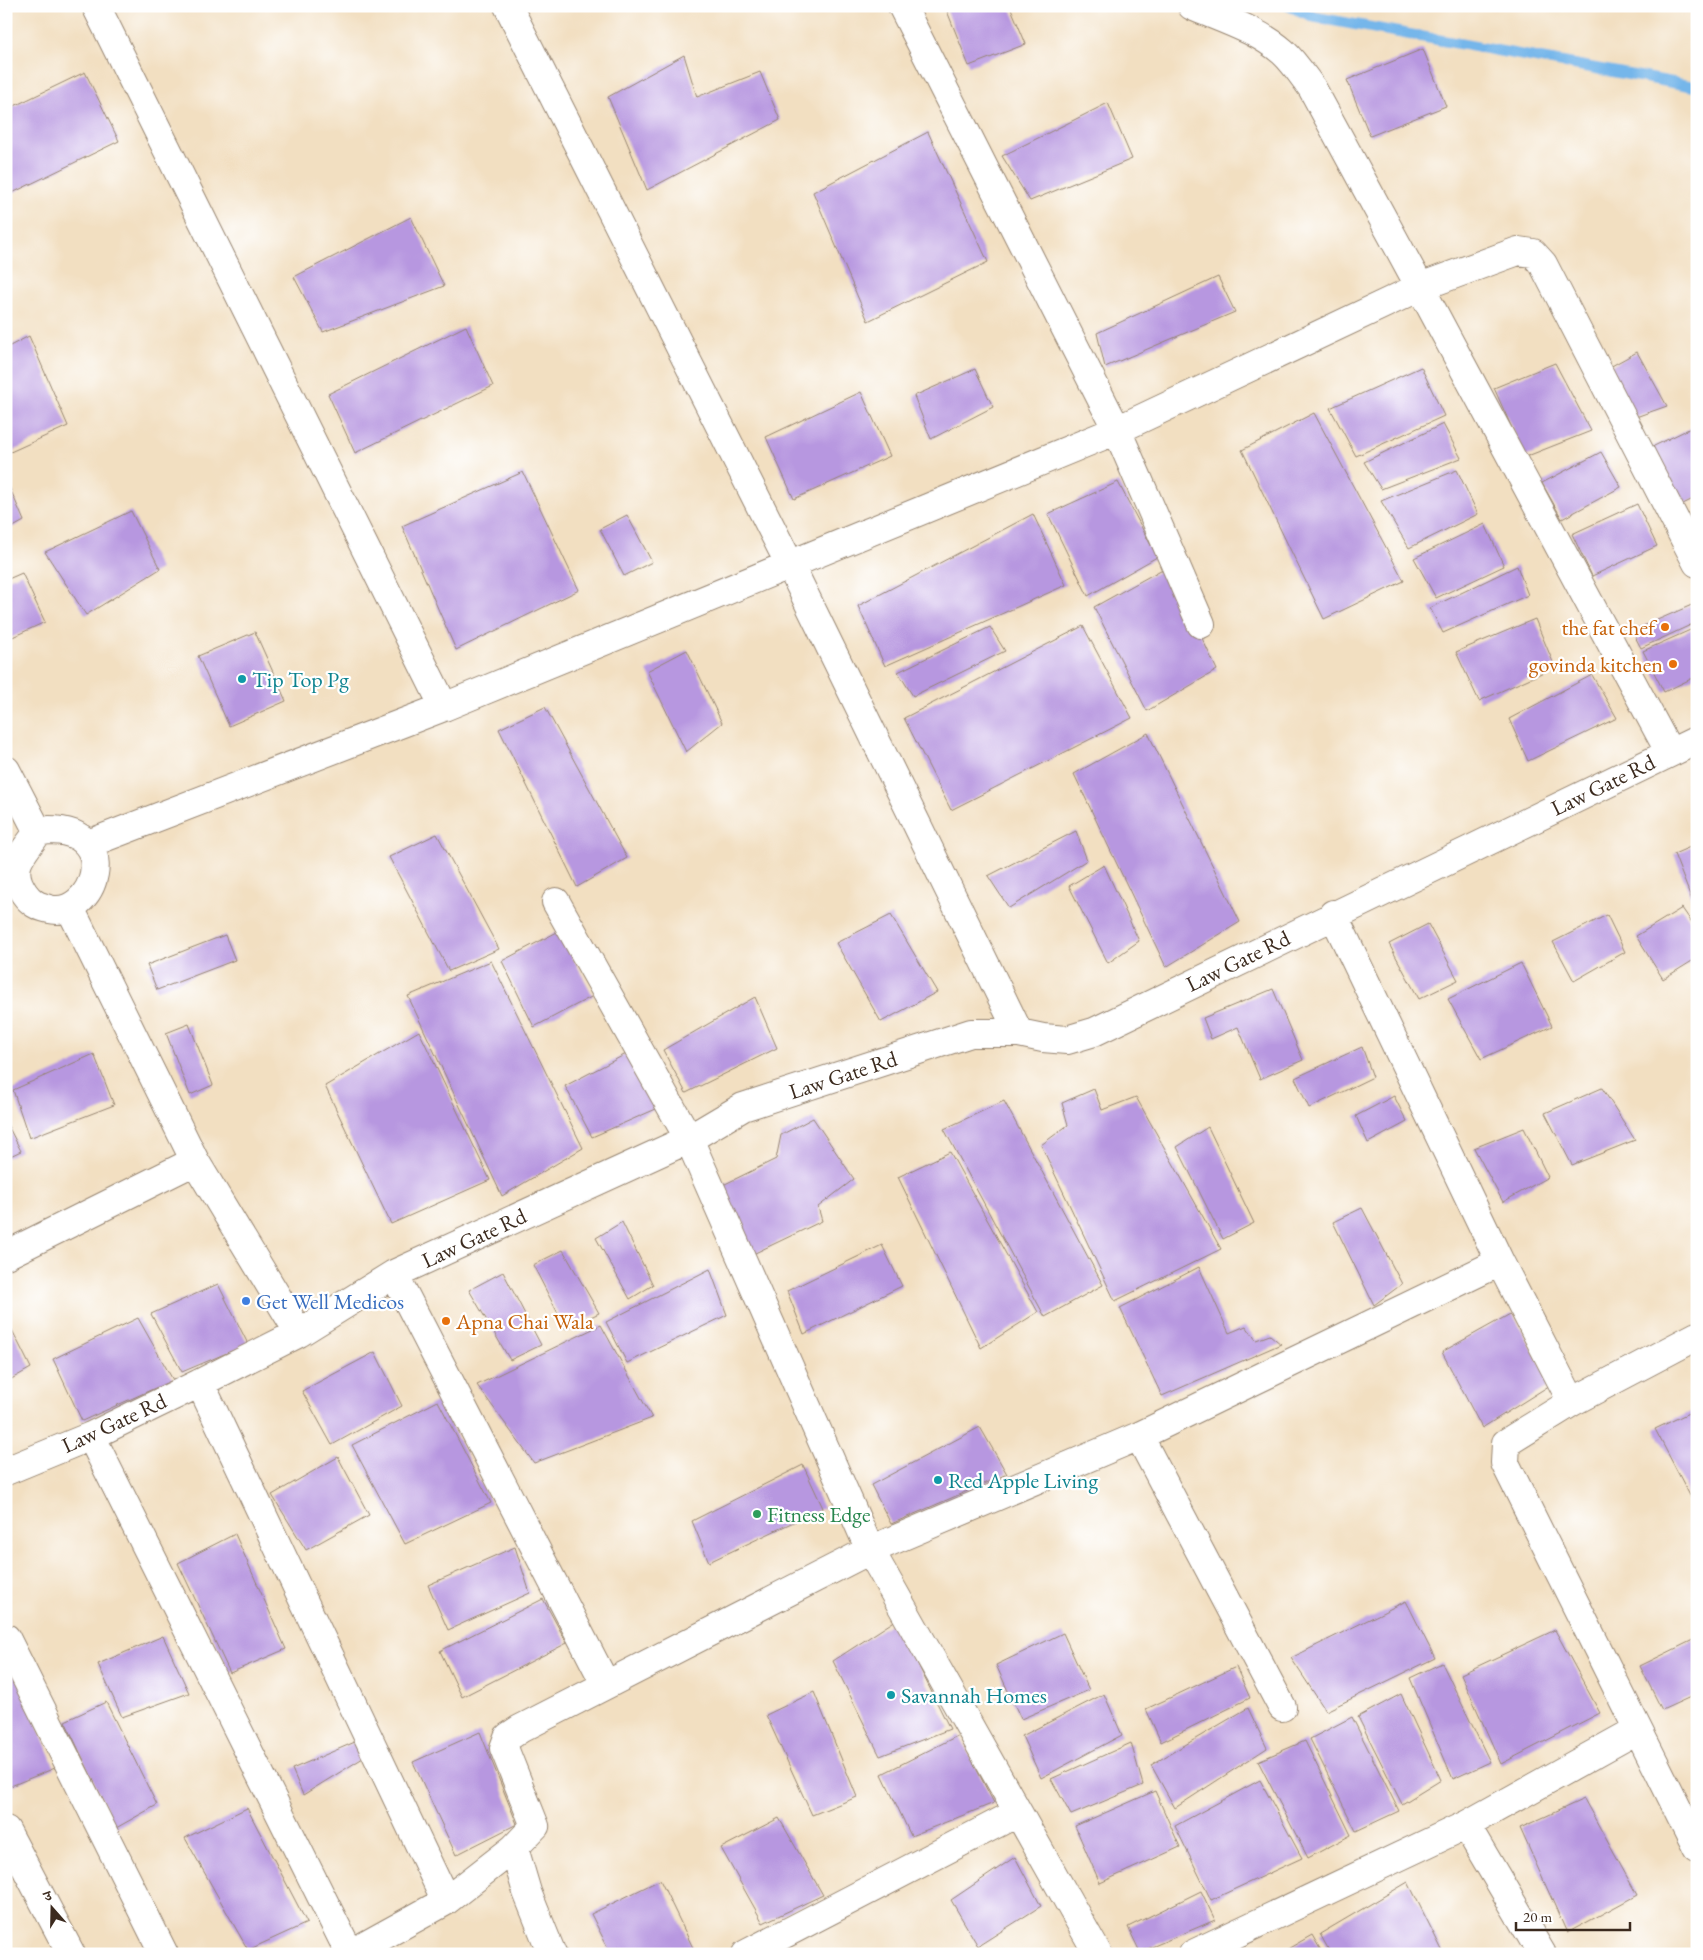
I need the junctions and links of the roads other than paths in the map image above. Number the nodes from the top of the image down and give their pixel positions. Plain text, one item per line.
1 (96, 6) edge
2 (508, 6) edge
3 (902, 6) edge
4 (1192, 6) edge
5 (1420, 287) junction
6 (1117, 430) junction
7 (1697, 563) edge
8 (790, 564) junction
9 (1200, 624) dead end
10 (444, 707) junction
11 (1697, 740) edge
12 (1670, 753) junction
13 (6, 770) edge
14 (38, 832) junction
15 (88, 844) junction
16 (14, 889) edge
17 (556, 902) dead end
18 (70, 908) junction
19 (1333, 914) junction
20 (1019, 1033) junction
21 (689, 1139) junction
22 (195, 1161) junction
23 (6, 1255) edge
24 (1500, 1262) junction
25 (394, 1274) junction
26 (299, 1333) junction
27 (1697, 1336) edge
28 (200, 1383) junction
29 (1572, 1402) junction
30 (91, 1436) junction
31 (1139, 1436) junction
32 (6, 1472) edge
33 (870, 1550) junction
34 (6, 1638) edge
35 (606, 1685) junction
36 (1282, 1708) dead end
37 (1637, 1730) junction
38 (1016, 1813) junction
39 (1689, 1814) edge
40 (1466, 1825) junction
41 (6, 1830) edge
42 (514, 1848) junction
43 (1697, 1848) edge
44 (446, 1901) junction
45 (71, 1954) edge
46 (164, 1954) edge
47 (350, 1954) edge
48 (552, 1954) edge
49 (746, 1954) edge
50 (1098, 1954) edge
51 (1193, 1954) edge
52 (1542, 1954) edge

1 - 10 street
2 - 8 street
3 - 6 street
4 - 5 street
5 - 6 street
5 - 7 street
5 - 12 street
6 - 8 street
6 - 9 street
8 - 10 street
8 - 20 street
10 - 15 street
11 - 12 street, Law Gate Rd
12 - 19 street, Law Gate Rd
13 - 14 street
14 - 15 street
14 - 16 street
15 - 18 street
16 - 18 street
17 - 21 street
18 - 22 street
19 - 20 street, Law Gate Rd
19 - 24 street
20 - 21 street, Law Gate Rd
21 - 25 street, Law Gate Rd
21 - 33 street
22 - 23 street
22 - 26 street
24 - 29 street
24 - 31 street
25 - 26 street, Law Gate Rd
25 - 35 street
26 - 28 street, Law Gate Rd
27 - 29 street
28 - 30 street, Law Gate Rd
28 - 44 street
29 - 37 street
30 - 32 street, Law Gate Rd
30 - 47 street
31 - 33 street
31 - 36 street
33 - 35 street
33 - 38 street
34 - 46 street
35 - 42 street
37 - 39 street
37 - 40 street
38 - 49 street
38 - 50 street
39 - 43 street
40 - 51 street
40 - 52 street
41 - 45 street
42 - 44 street
42 - 48 street
44 - 47 street

